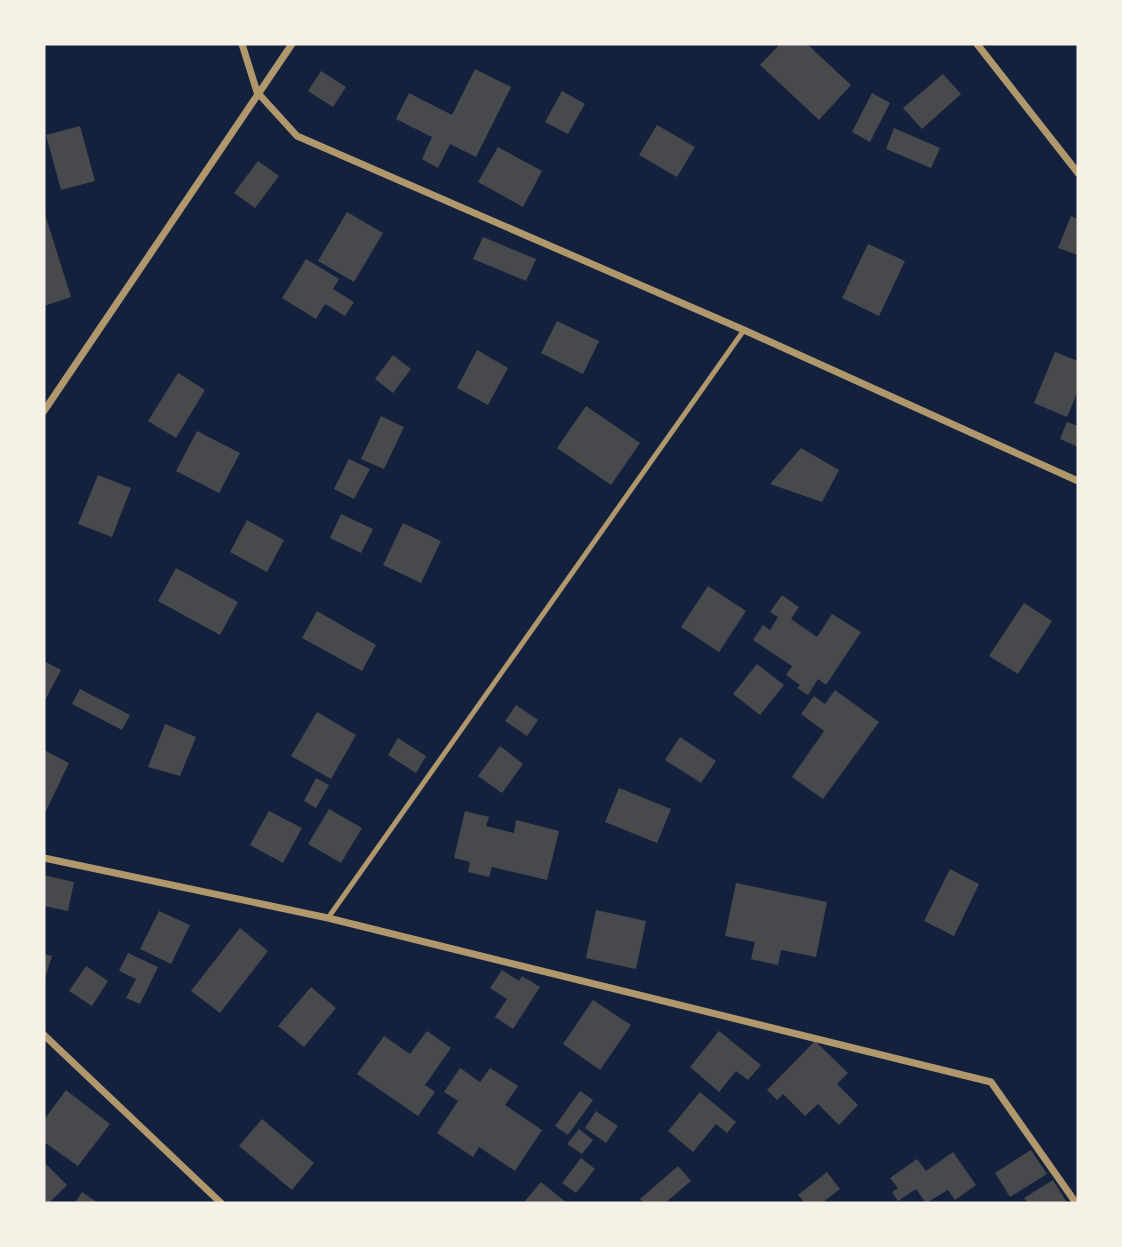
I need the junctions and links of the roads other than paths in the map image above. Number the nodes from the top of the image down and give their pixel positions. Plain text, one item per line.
1 (242, 44) edge
2 (292, 44) edge
3 (977, 44) edge
4 (257, 92) junction
5 (1078, 173) edge
6 (744, 330) junction
7 (44, 411) edge
8 (1078, 481) edge
9 (44, 858) edge
10 (328, 918) junction
11 (44, 1035) edge
12 (221, 1203) edge
13 (1076, 1203) edge

1 - 4 street
2 - 4 street
3 - 5 street
4 - 6 street
4 - 7 street
6 - 8 street
6 - 10 lane
9 - 10 street
10 - 13 street
11 - 12 street

